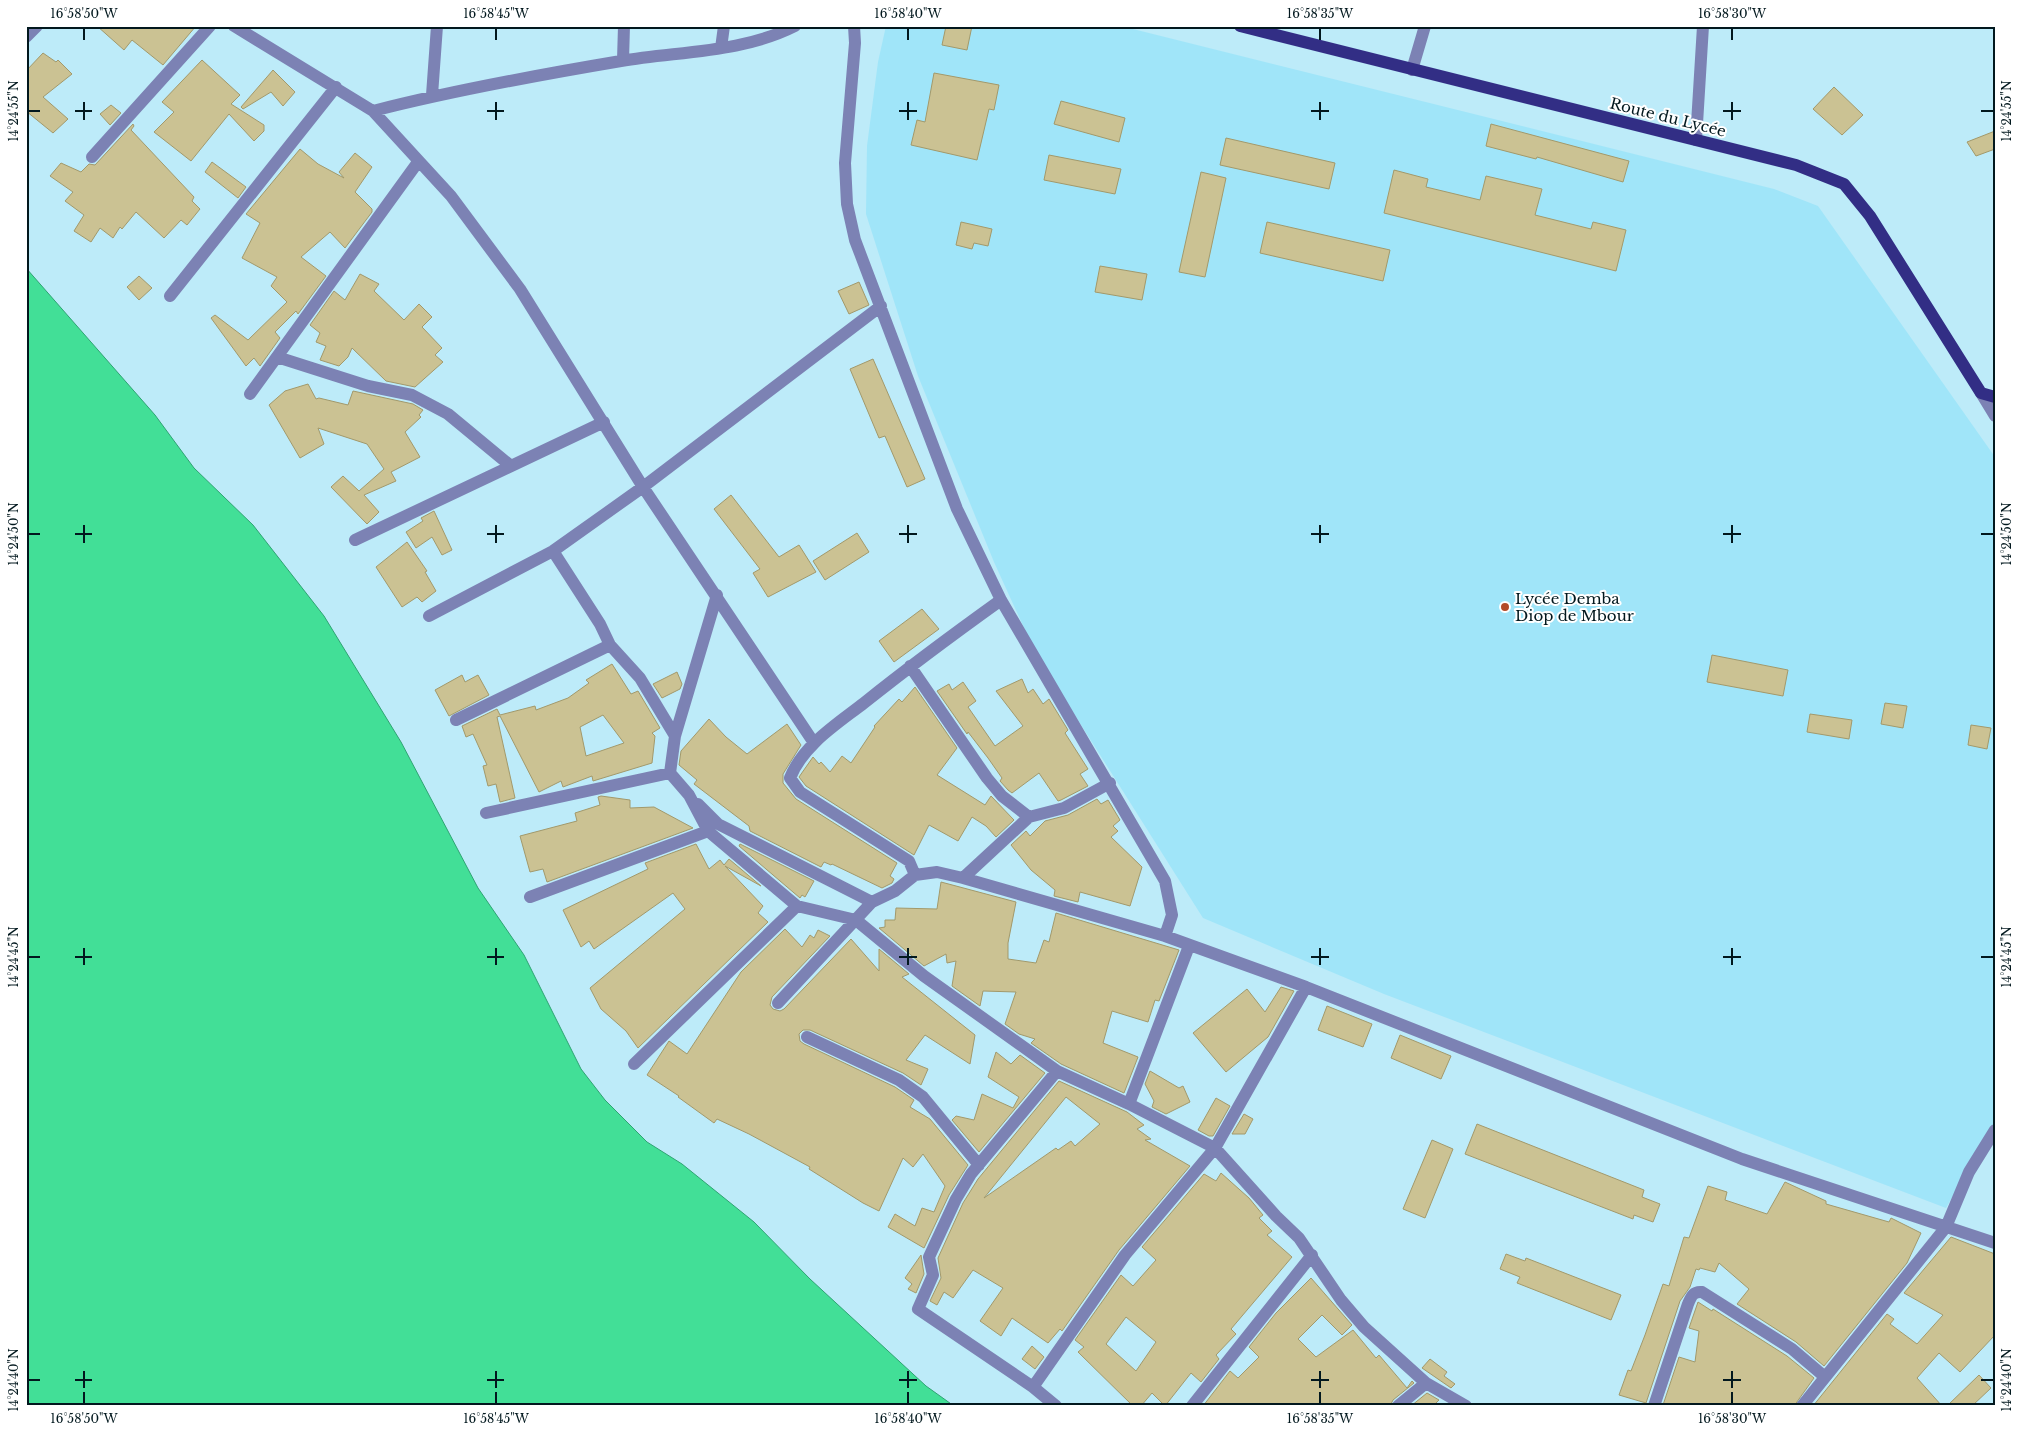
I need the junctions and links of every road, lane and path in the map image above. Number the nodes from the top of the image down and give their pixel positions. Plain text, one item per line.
1 (37, 26) edge
2 (210, 26) edge
3 (234, 26) edge
4 (437, 26) edge
5 (624, 26) edge
6 (724, 26) edge
7 (795, 26) edge
8 (854, 26) edge
9 (1240, 26) edge
10 (1425, 26) edge
11 (1702, 26) edge
12 (26, 37) edge
13 (720, 48) junction
14 (623, 60) junction
15 (1412, 70) junction
16 (336, 87) junction
17 (432, 96) junction
18 (373, 111) junction
19 (1696, 140) junction
20 (92, 157) dead end
21 (418, 162) junction
22 (170, 296) dead end
23 (881, 306) junction
24 (277, 357) junction
25 (1981, 393) junction
26 (250, 394) dead end
27 (1995, 396) edge
28 (1995, 416) edge
29 (604, 422) junction
30 (511, 466) junction
31 (643, 487) junction
32 (355, 540) dead end
33 (553, 551) junction
34 (717, 595) junction
35 (1001, 600) junction
36 (429, 616) dead end
37 (610, 645) junction
38 (910, 666) junction
39 (456, 720) dead end
40 (676, 736) junction
41 (814, 743) junction
42 (670, 774) junction
43 (1110, 783) junction
44 (688, 795) junction
45 (486, 813) dead end
46 (1029, 817) junction
47 (708, 831) junction
48 (915, 875) junction
49 (963, 878) junction
50 (530, 897) dead end
51 (872, 902) junction
52 (797, 906) junction
53 (856, 920) junction
54 (1165, 936) junction
55 (1189, 946) junction
56 (1306, 987) junction
57 (778, 1003) dead end
58 (807, 1037) dead end
59 (634, 1064) dead end
60 (1057, 1071) junction
61 (1129, 1104) junction
62 (1995, 1130) edge
63 (1215, 1148) junction
64 (979, 1165) junction
65 (1946, 1227) junction
66 (1995, 1242) edge
67 (1312, 1255) junction
68 (1825, 1376) junction
69 (1426, 1383) junction
70 (1033, 1387) junction
71 (1056, 1406) edge
72 (1192, 1406) edge
73 (1398, 1406) edge
74 (1466, 1406) edge
75 (1654, 1406) edge
76 (1802, 1406) edge

1 - 12 street
2 - 20 street
3 - 16 street
4 - 17 street
5 - 14 street
6 - 13 street
7 - 13 street
8 - 23 street
9 - 15 main road, Route du Lycée
10 - 15 street
11 - 19 street
13 - 14 street
14 - 17 street
15 - 19 main road, Route du Lycée
16 - 18 street
16 - 22 street
17 - 18 street
18 - 21 street
19 - 25 main road, Route du Lycée
21 - 24 street
21 - 29 street
23 - 31 street
23 - 35 street
24 - 26 street
24 - 30 street
25 - 27 main road
25 - 28 street
29 - 30 street
29 - 31 street
30 - 32 street
31 - 33 street
31 - 34 street
33 - 36 street
33 - 37 street
34 - 40 street
34 - 41 street
35 - 38 street
35 - 43 street
37 - 39 street
37 - 40 street
38 - 41 street
38 - 46 street
40 - 42 street
41 - 48 street
42 - 44 street
42 - 45 street
43 - 46 street
43 - 54 street
44 - 47 street
44 - 51 street
46 - 49 street
47 - 50 street
47 - 52 street
48 - 49 street
48 - 51 street
49 - 54 street
51 - 53 street
52 - 53 street
52 - 59 street
53 - 57 street
53 - 60 street
54 - 55 street
55 - 56 street
55 - 61 street
56 - 63 street
56 - 65 street
58 - 64 street
60 - 61 street
60 - 64 street
61 - 63 street
62 - 65 street
63 - 67 street
63 - 70 street
64 - 70 street
65 - 66 street
65 - 68 street
67 - 69 street
67 - 72 street
68 - 75 street
68 - 76 street
69 - 73 street
69 - 74 street
70 - 71 street

